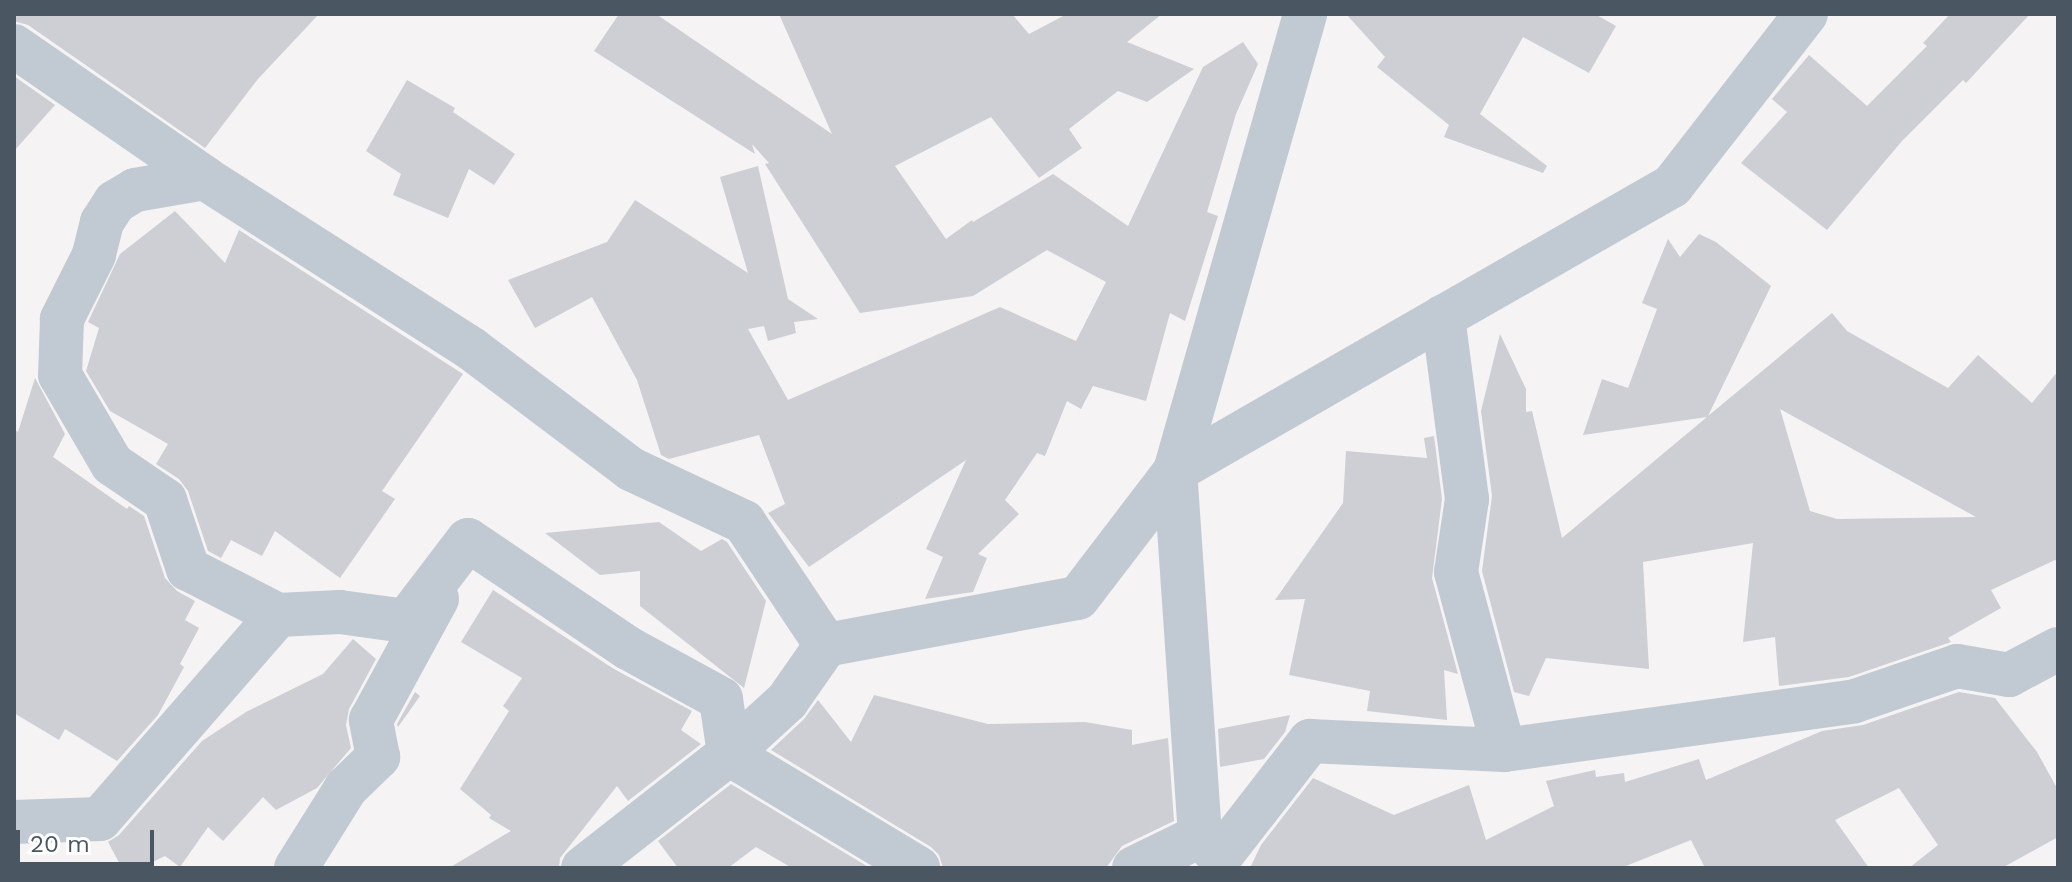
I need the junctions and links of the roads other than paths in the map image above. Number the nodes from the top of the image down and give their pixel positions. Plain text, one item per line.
1 (1806, 14) edge
2 (1295, 17) edge
3 (14, 46) edge
4 (205, 178) junction
5 (1443, 317) junction
6 (1175, 471) junction
7 (468, 540) junction
8 (278, 615) junction
9 (826, 645) junction
10 (2058, 649) edge
11 (1504, 750) junction
12 (729, 754) junction
13 (14, 822) edge
14 (1208, 854) edge
15 (296, 868) edge
16 (583, 868) edge
17 (918, 868) edge
18 (1134, 868) edge

1 - 5 street
2 - 6 street
3 - 4 street
4 - 8 street
4 - 9 street
5 - 6 street
5 - 11 street
6 - 9 street
6 - 14 street
7 - 8 street
7 - 12 street
7 - 15 street
8 - 13 street
9 - 12 street
10 - 11 street
11 - 14 street
12 - 16 street
12 - 17 street
14 - 18 street

